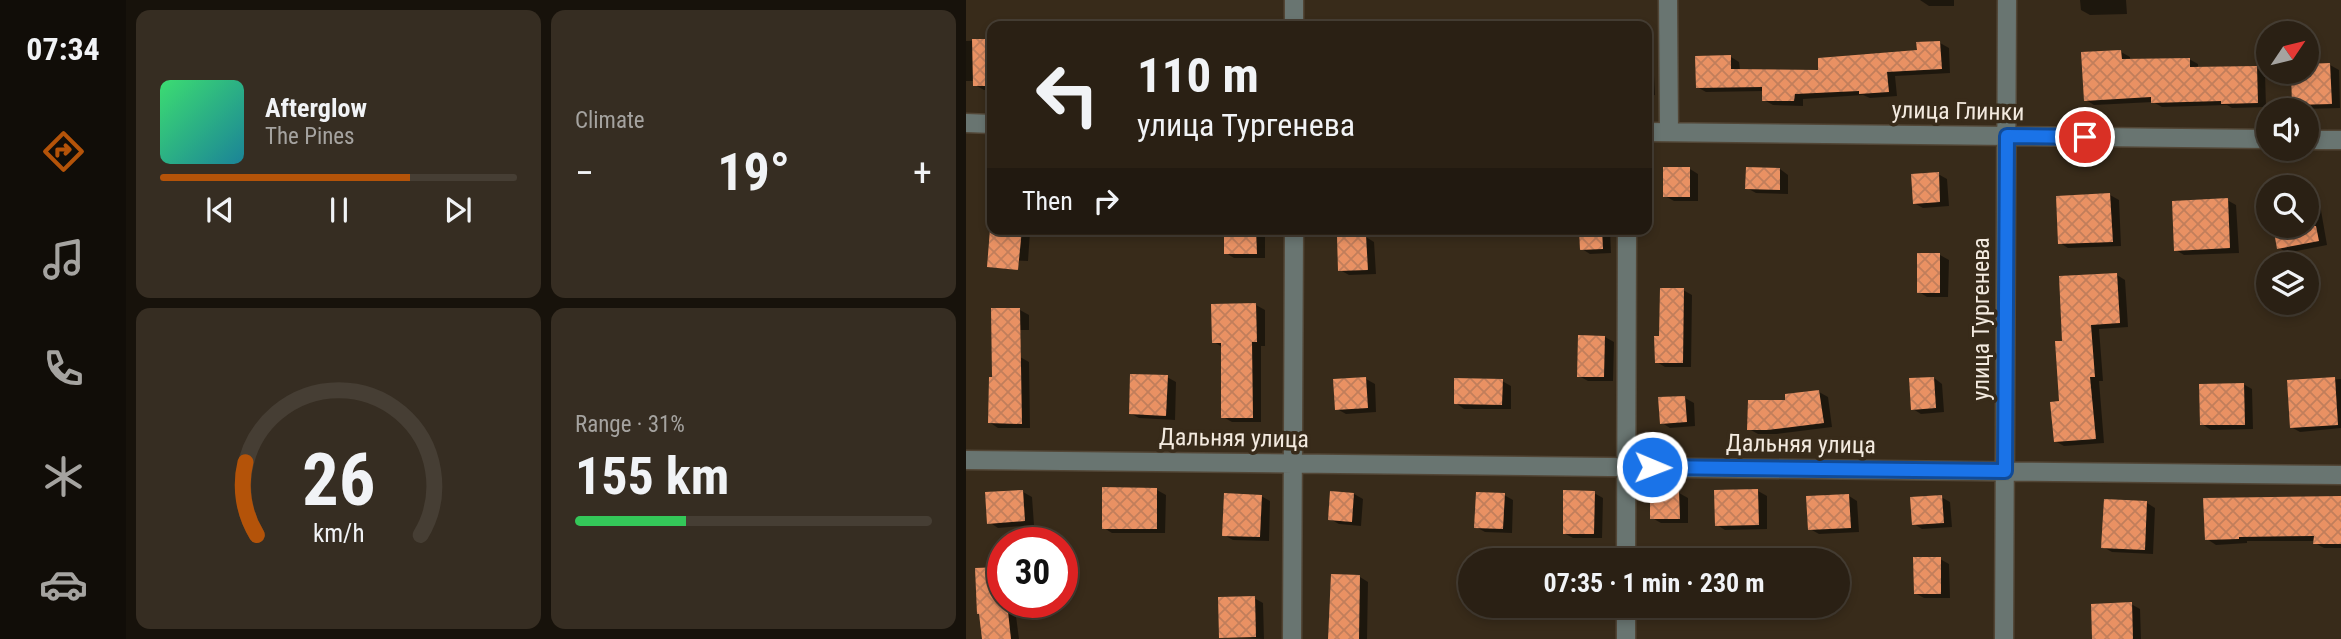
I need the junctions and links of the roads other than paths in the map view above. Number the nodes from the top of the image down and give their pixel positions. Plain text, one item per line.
1 (1294, 0) edge
2 (1668, 0) edge
3 (2007, 0) edge
4 (1294, 21) edge
5 (966, 124) edge
6 (987, 124) edge
7 (1652, 132) edge
8 (1669, 132) junction
9 (2007, 136) junction
10 (2256, 139) edge
11 (2319, 140) edge
12 (2341, 140) edge
13 (1294, 235) edge
14 (1627, 235) edge
15 (966, 460) edge
16 (1295, 463) junction
17 (1625, 467) junction
18 (2005, 471) junction
19 (2341, 475) edge
20 (1626, 548) edge
21 (1626, 618) edge
22 (1292, 639) edge
23 (1626, 639) edge
24 (2004, 639) edge

1 - 4 street
2 - 8 street
3 - 9 street, улица Тургенева
5 - 6 street
7 - 8 street, улица Глинки
8 - 9 street, улица Глинки
9 - 10 street, улица Глинки
9 - 18 street, улица Тургенева
11 - 12 street
13 - 16 street
14 - 17 street
15 - 16 street, Дальняя улица
16 - 17 street, Дальняя улица
16 - 22 street
17 - 18 street, Дальняя улица
17 - 20 street
18 - 19 street, Дальняя улица
18 - 24 street, улица Тургенева
21 - 23 street

